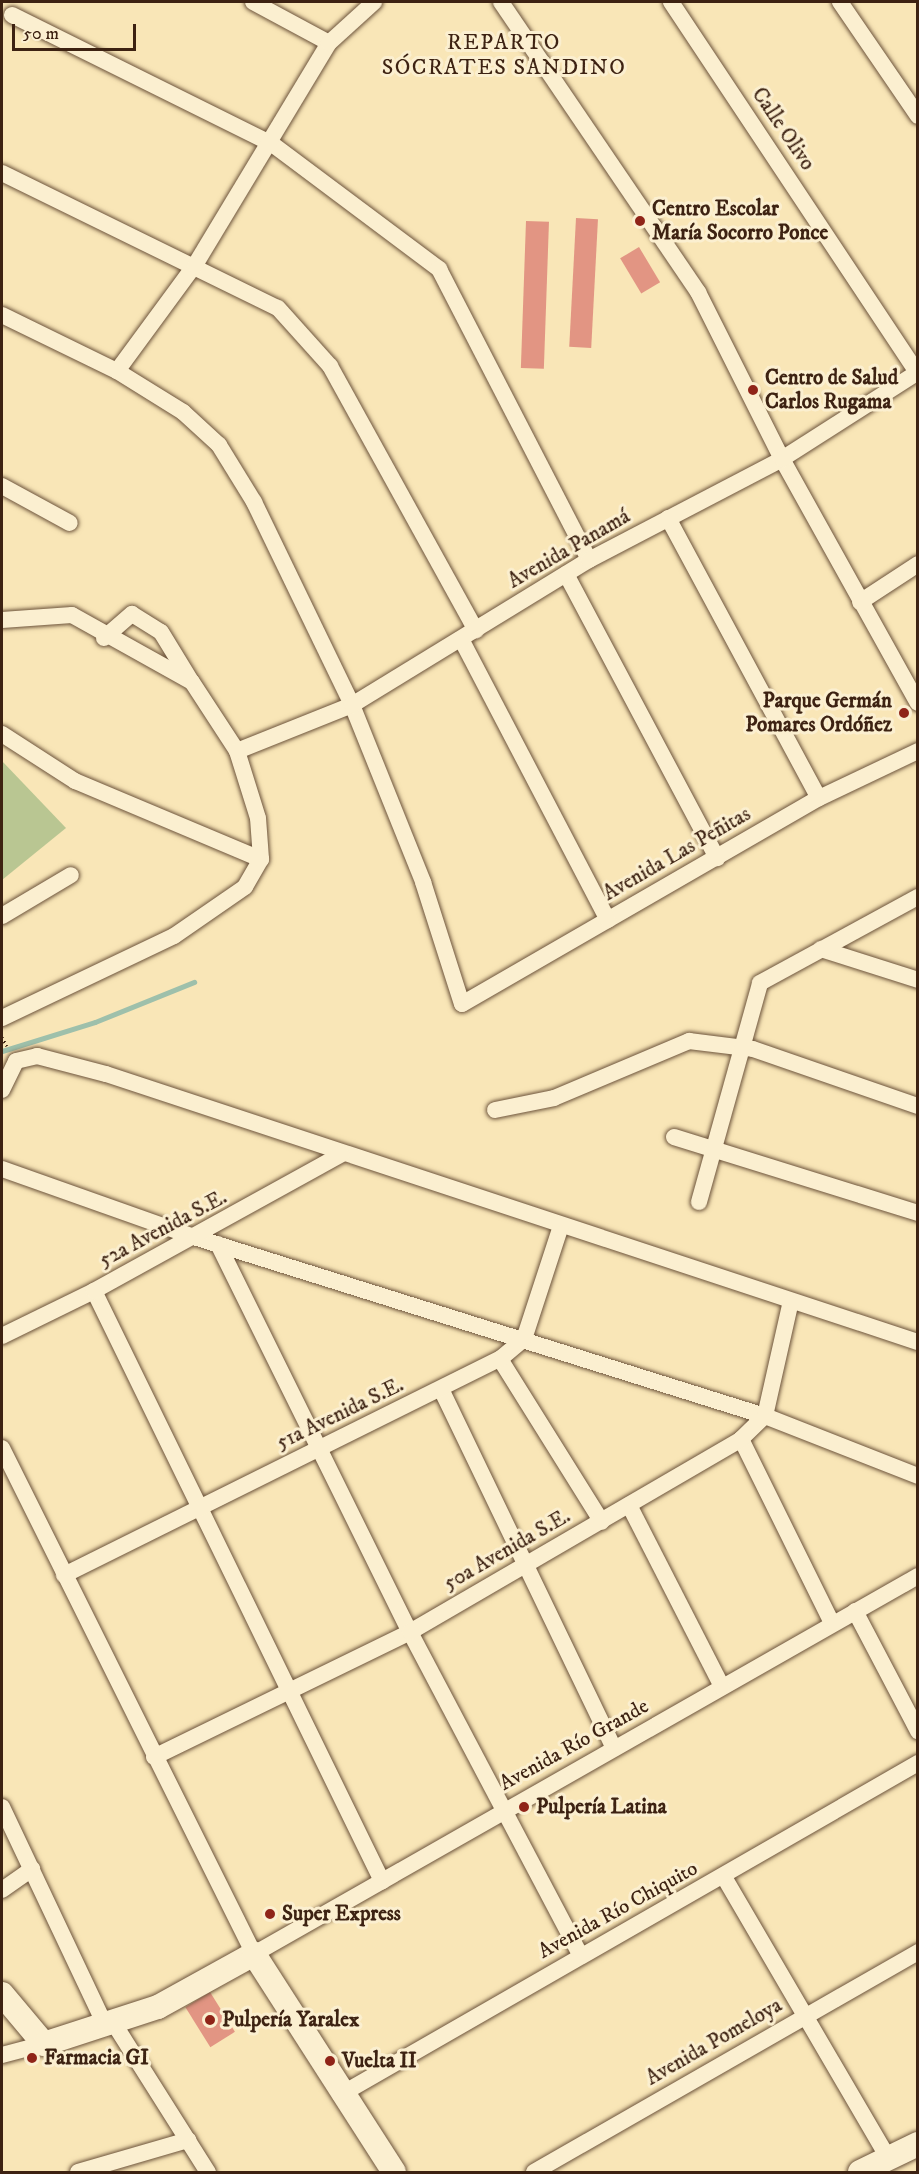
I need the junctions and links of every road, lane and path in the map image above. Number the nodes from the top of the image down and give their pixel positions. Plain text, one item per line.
1 (253, 2) edge
2 (374, 2) edge
3 (501, 2) edge
4 (671, 2) edge
5 (840, 2) edge
6 (12, 15) dead end
7 (329, 43) junction
8 (918, 116) edge
9 (272, 144) junction
10 (2, 173) edge
11 (195, 265) junction
12 (2, 315) edge
13 (117, 371) junction
14 (917, 372) edge
15 (782, 459) junction
16 (2, 486) edge
17 (668, 518) junction
18 (70, 523) dead end
19 (589, 560) junction
20 (918, 564) edge
21 (566, 574) junction
22 (860, 602) junction
23 (2, 620) edge
24 (476, 630) junction
25 (104, 638) junction
26 (461, 639) junction
27 (192, 682) junction
28 (918, 703) edge
29 (352, 705) junction
30 (2, 734) edge
31 (237, 751) junction
32 (918, 751) edge
33 (819, 798) junction
34 (717, 858) junction
35 (261, 860) junction
36 (71, 876) dead end
37 (918, 897) edge
38 (2, 916) edge
39 (608, 920) junction
40 (821, 949) junction
41 (918, 980) edge
42 (2, 1018) edge
43 (742, 1048) junction
44 (2, 1090) edge
45 (918, 1106) edge
46 (495, 1110) dead end
47 (674, 1137) dead end
48 (714, 1148) junction
49 (342, 1154) junction
50 (2, 1169) edge
51 (699, 1202) dead end
52 (918, 1213) edge
53 (561, 1226) junction
54 (195, 1237) junction
55 (218, 1244) junction
56 (94, 1292) junction
57 (791, 1301) junction
58 (2, 1336) edge
59 (524, 1340) junction
60 (918, 1342) edge
61 (500, 1359) junction
62 (441, 1389) junction
63 (765, 1416) junction
64 (741, 1439) junction
65 (2, 1448) edge
66 (318, 1450) junction
67 (918, 1476) edge
68 (629, 1505) junction
69 (200, 1509) junction
70 (602, 1522) junction
71 (527, 1566) junction
72 (64, 1575) junction
73 (918, 1576) edge
74 (855, 1611) junction
75 (832, 1623) junction
76 (410, 1632) junction
77 (722, 1687) junction
78 (290, 1690) junction
79 (918, 1731) edge
80 (614, 1749) junction
81 (154, 1757) junction
82 (918, 1763) edge
83 (2, 1807) edge
84 (503, 1811) junction
85 (32, 1869) junction
86 (724, 1877) junction
87 (382, 1881) junction
88 (2, 1890) edge
89 (918, 1952) edge
90 (254, 1954) junction
91 (581, 1956) junction
92 (2, 1994) edge
93 (805, 2016) junction
94 (109, 2024) junction
95 (44, 2044) junction
96 (2, 2055) edge
97 (340, 2095) junction
98 (188, 2140) junction
99 (918, 2144) edge
100 (888, 2158) junction
101 (78, 2172) edge
102 (208, 2172) edge
103 (393, 2172) edge
104 (534, 2172) edge
105 (860, 2172) edge

1 - 7 street
2 - 7 street
3 - 15 street
4 - 14 street, Calle Olivo
5 - 8 street
6 - 9 street
7 - 9 street
9 - 11 street
9 - 19 street
10 - 11 street
11 - 13 street
11 - 24 street
12 - 13 street
13 - 29 street
14 - 15 street, Avenida Panamá
15 - 17 street, Avenida Panamá
15 - 22 street
16 - 18 street
17 - 19 street, Avenida Panamá
17 - 33 street
19 - 21 street, Avenida Panamá
20 - 22 street
21 - 24 street, Avenida Panamá
21 - 34 street
22 - 28 street
23 - 25 street
24 - 26 street, Avenida Panamá
25 - 27 street
25 - 27 street
26 - 29 street, Avenida Panamá
26 - 39 street
27 - 31 street
29 - 31 street, Avenida Panamá
29 - 39 street, Avenida Las Peñitas
30 - 35 street
31 - 35 street
32 - 33 street, Avenida Las Peñitas
33 - 34 street, Avenida Las Peñitas
34 - 39 street, Avenida Las Peñitas
35 - 42 street
36 - 38 street
37 - 40 street
40 - 41 street
40 - 43 street
43 - 45 street
43 - 46 street
43 - 48 street
44 - 49 street
47 - 48 street
48 - 51 street
48 - 52 street
49 - 53 street
49 - 54 street, 52a Avenida S.E.
50 - 54 street
53 - 57 street
53 - 59 street
54 - 55 street
54 - 56 street, 52a Avenida S.E.
55 - 59 street
55 - 66 street
56 - 58 street, 52a Avenida S.E.
56 - 69 street
57 - 60 street
57 - 63 street
59 - 61 street, 51a Avenida S.E.
59 - 63 street
61 - 62 street, 51a Avenida S.E.
61 - 70 street
62 - 66 street, 51a Avenida S.E.
62 - 71 street
63 - 64 street, 50a Avenida S.E.
63 - 67 street
64 - 68 street, 50a Avenida S.E.
64 - 75 street
65 - 72 street
66 - 69 street, 51a Avenida S.E.
66 - 76 street
68 - 70 street, 50a Avenida S.E.
68 - 77 street
69 - 72 street, 51a Avenida S.E.
69 - 78 street
70 - 71 street, 50a Avenida S.E.
71 - 76 street, 50a Avenida S.E.
71 - 80 street
72 - 81 street
73 - 74 street, Avenida Río Grande
74 - 75 street, Avenida Río Grande
74 - 79 street
75 - 77 street, Avenida Río Grande
76 - 78 street, 50a Avenida S.E.
76 - 84 street
77 - 80 street, Avenida Río Grande
78 - 81 street, 50a Avenida S.E.
78 - 87 street
80 - 84 street, Avenida Río Grande
81 - 90 street
82 - 86 street, Avenida Río Chiquito
83 - 85 street
84 - 87 street, Avenida Río Grande
84 - 91 street
85 - 88 street
85 - 94 street
86 - 91 street, Avenida Río Chiquito
86 - 93 street
87 - 90 street, Avenida Río Grande
89 - 93 street, Avenida Pomeloya
90 - 94 street
90 - 97 street
91 - 97 street, Avenida Río Chiquito
92 - 95 street
93 - 100 street
93 - 104 street, Avenida Pomeloya
94 - 95 street
94 - 98 street
95 - 96 street
97 - 103 street
98 - 101 street
98 - 102 street
99 - 100 street
100 - 105 street

